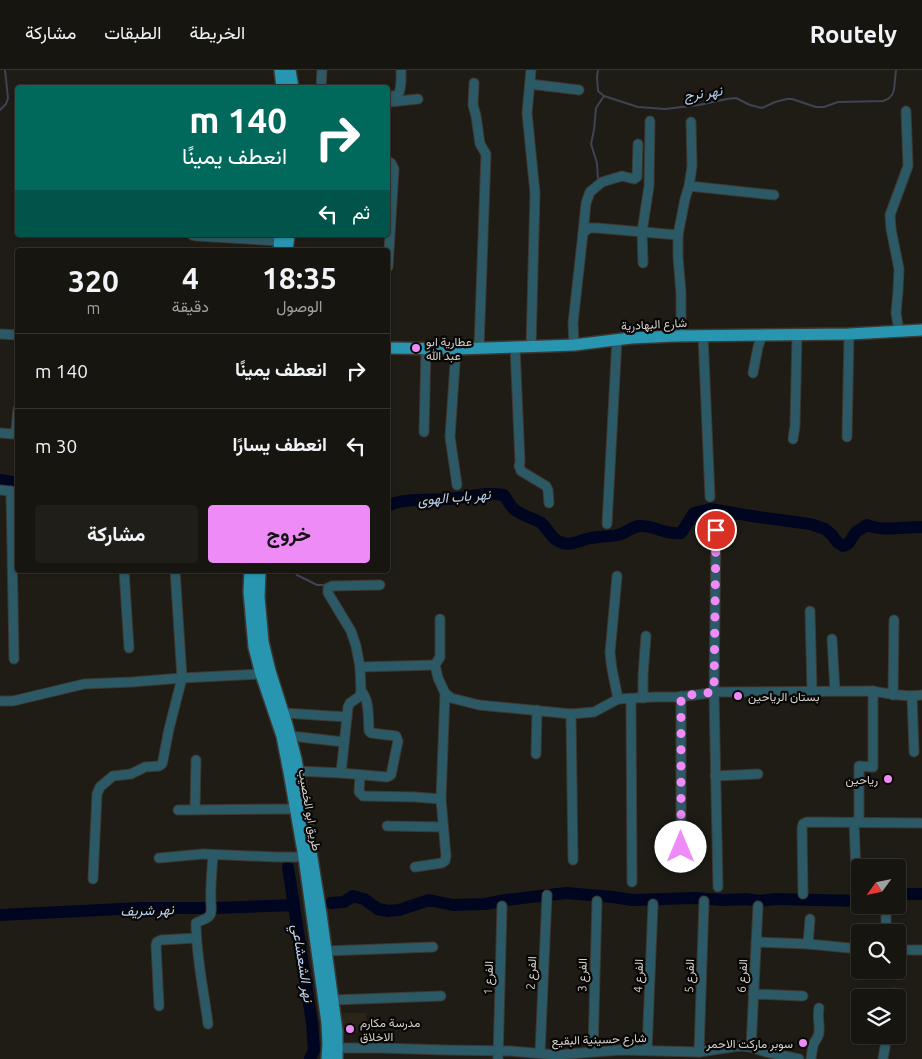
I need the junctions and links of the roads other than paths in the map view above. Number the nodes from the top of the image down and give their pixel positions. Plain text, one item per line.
1 (280, 70) edge
2 (290, 70) edge
3 (322, 70) edge
4 (401, 70) edge
5 (531, 70) edge
6 (474, 83) dead end
7 (530, 84) junction
8 (282, 85) edge
9 (292, 85) edge
10 (321, 85) edge
11 (579, 90) dead end
12 (390, 97) edge
13 (418, 99) dead end
14 (390, 102) edge
15 (906, 111) dead end
16 (650, 120) dead end
17 (691, 122) dead end
18 (638, 144) dead end
19 (390, 162) edge
20 (689, 186) junction
21 (774, 195) dead end
22 (642, 232) junction
23 (583, 233) junction
24 (390, 234) edge
25 (678, 235) junction
26 (212, 237) edge
27 (283, 242) edge
28 (643, 263) dead end
29 (922, 330) edge
30 (899, 331) junction
31 (0, 334) edge
32 (797, 334) junction
33 (849, 334) junction
34 (15, 335) edge
35 (703, 335) junction
36 (762, 335) junction
37 (681, 336) junction
38 (617, 339) junction
39 (574, 344) junction
40 (515, 347) junction
41 (531, 347) junction
42 (390, 348) edge
43 (478, 348) junction
44 (426, 349) junction
45 (456, 349) junction
46 (753, 373) dead end
47 (15, 432) edge
48 (424, 432) dead end
49 (0, 433) edge
50 (847, 437) dead end
51 (793, 439) dead end
52 (457, 485) dead end
53 (0, 490) edge
54 (14, 492) edge
55 (710, 497) dead end
56 (549, 503) dead end
57 (607, 524) dead end
58 (716, 530) dead end
59 (124, 573) edge
60 (175, 573) edge
61 (250, 573) edge
62 (260, 573) edge
63 (617, 576) dead end
64 (380, 585) dead end
65 (810, 611) dead end
66 (440, 618) dead end
67 (894, 620) dead end
68 (257, 632) junction
69 (646, 636) dead end
70 (832, 639) dead end
71 (129, 648) dead end
72 (14, 659) dead end
73 (434, 665) junction
74 (360, 667) junction
75 (261, 674) junction
76 (182, 678) junction
77 (361, 691) junction
78 (835, 691) junction
79 (873, 691) junction
80 (714, 692) junction
81 (812, 692) junction
82 (445, 693) junction
83 (893, 695) junction
84 (681, 696) junction
85 (917, 696) edge
86 (643, 698) junction
87 (618, 699) junction
88 (631, 699) junction
89 (0, 701) edge
90 (537, 710) junction
91 (284, 713) junction
92 (572, 714) junction
93 (347, 717) junction
94 (290, 736) junction
95 (344, 742) junction
96 (914, 752) dead end
97 (536, 754) dead end
98 (196, 760) dead end
99 (298, 771) junction
100 (341, 773) junction
101 (758, 774) dead end
102 (360, 775) junction
103 (715, 776) junction
104 (441, 799) junction
105 (195, 809) junction
106 (296, 809) junction
107 (178, 810) dead end
108 (857, 822) junction
109 (922, 823) edge
110 (388, 826) dead end
111 (443, 827) junction
112 (213, 855) junction
113 (304, 856) junction
114 (159, 858) dead end
115 (856, 859) edge
116 (573, 860) dead end
117 (681, 866) dead end
118 (415, 867) dead end
119 (93, 879) dead end
120 (632, 882) dead end
121 (718, 887) dead end
122 (803, 894) dead end
123 (547, 895) dead end
124 (597, 901) dead end
125 (704, 901) dead end
126 (653, 904) dead end
127 (502, 906) dead end
128 (758, 906) dead end
129 (810, 919) dead end
130 (196, 938) junction
131 (756, 942) junction
132 (808, 944) junction
133 (433, 947) dead end
134 (851, 948) edge
135 (326, 950) junction
136 (906, 950) edge
137 (922, 950) edge
138 (753, 994) junction
139 (441, 996) dead end
140 (803, 996) dead end
141 (333, 1000) junction
142 (159, 1006) dead end
143 (819, 1008) dead end
144 (208, 1024) dead end
145 (886, 1044) edge
146 (751, 1047) junction
147 (647, 1050) junction
148 (592, 1051) junction
149 (699, 1052) junction
150 (540, 1053) junction
151 (338, 1054) edge
152 (445, 1055) edge
153 (498, 1055) edge
154 (659, 1055) edge
155 (765, 1056) edge
156 (327, 1059) edge
157 (799, 1059) edge
158 (811, 1059) edge
159 (884, 1059) edge

1 - 8 main road
2 - 9 main road
3 - 10 street
4 - 12 street
5 - 7 street
6 - 43 street
7 - 11 street
7 - 41 street
13 - 14 street
15 - 30 street
16 - 22 street
17 - 20 street
18 - 23 street
19 - 24 street
20 - 21 street
20 - 25 street
22 - 23 street
22 - 25 street
22 - 28 street
23 - 39 street
25 - 37 street
26 - 27 street
29 - 30 main road, شارع البهادرية
30 - 33 main road, شارع البهادرية
31 - 34 street
32 - 33 main road, شارع البهادرية
32 - 36 main road, شارع البهادرية
32 - 51 street
33 - 50 street
35 - 36 main road, شارع البهادرية
35 - 37 main road, شارع البهادرية
35 - 55 street
36 - 46 street
37 - 38 main road, شارع البهادرية
38 - 39 main road, شارع البهادرية
38 - 57 street
39 - 41 main road, شارع البهادرية
40 - 41 main road, شارع البهادرية
40 - 43 main road, شارع البهادرية
40 - 56 street
42 - 44 main road, شارع البهادرية
43 - 45 main road, شارع البهادرية
44 - 45 main road, شارع البهادرية
44 - 48 street
45 - 52 street
47 - 49 street
53 - 54 street
54 - 72 street
58 - 80 street
59 - 71 street
60 - 76 street
61 - 68 main road, طريق ابو الخصيب
62 - 68 main road, طريق ابو الخصيب
63 - 87 street
64 - 74 street
65 - 81 street
66 - 73 street
67 - 83 street
68 - 75 main road, طريق ابو الخصيب
68 - 91 main road, طريق ابو الخصيب
69 - 86 street
70 - 78 street
73 - 74 street
73 - 82 street
74 - 77 street
75 - 76 street
75 - 106 main road, طريق ابو الخصيب
76 - 89 street
76 - 119 street
77 - 93 street
77 - 102 street
78 - 79 street
78 - 81 street
79 - 83 street
79 - 108 street
80 - 81 street
80 - 84 street
80 - 103 street
82 - 90 street
82 - 104 street
83 - 85 street
84 - 86 street
84 - 117 street
85 - 96 street
86 - 88 street
87 - 88 street
87 - 92 street
88 - 120 street
90 - 92 street
90 - 97 street
91 - 93 street
91 - 94 main road, طريق ابو الخصيب
92 - 116 street
93 - 95 street
94 - 95 street
94 - 99 main road, طريق ابو الخصيب
95 - 100 street
98 - 105 street
99 - 100 street
99 - 135 main road, طريق ابو الخصيب
100 - 102 street
101 - 103 street
102 - 104 street
103 - 121 street
104 - 111 street
105 - 106 street
105 - 107 street
106 - 113 main road, طريق ابو الخصيب
108 - 109 street
108 - 115 street
108 - 122 street
110 - 111 street
111 - 118 street
112 - 113 street
112 - 114 street
112 - 130 street
113 - 156 main road, طريق ابو الخصيب
123 - 150 street, الفرع 2
124 - 148 street, الفرع 3
125 - 149 street, الفرع 5
126 - 147 street, الفرع 4
127 - 153 street, الفرع 1
128 - 131 street, الفرع 6
129 - 132 street
130 - 142 street
130 - 144 street
131 - 132 street
131 - 138 street, الفرع 6
132 - 134 street
133 - 135 street
135 - 141 main road, طريق ابو الخصيب
136 - 137 street
138 - 140 street
138 - 146 street, الفرع 6
139 - 141 street
141 - 151 main road, طريق ابو الخصيب
143 - 158 street
145 - 159 street
146 - 149 street, شارع حسينية البقيع
146 - 155 street, شارع حسينية البقيع
147 - 148 street, شارع حسينية البقيع
147 - 154 street, شارع حسينية البقيع
148 - 150 street, شارع حسينية البقيع
149 - 154 street, شارع حسينية البقيع
150 - 153 street, شارع حسينية البقيع
151 - 152 street, شارع حسينية البقيع
152 - 153 street, شارع حسينية البقيع
155 - 157 street, شارع حسينية البقيع

